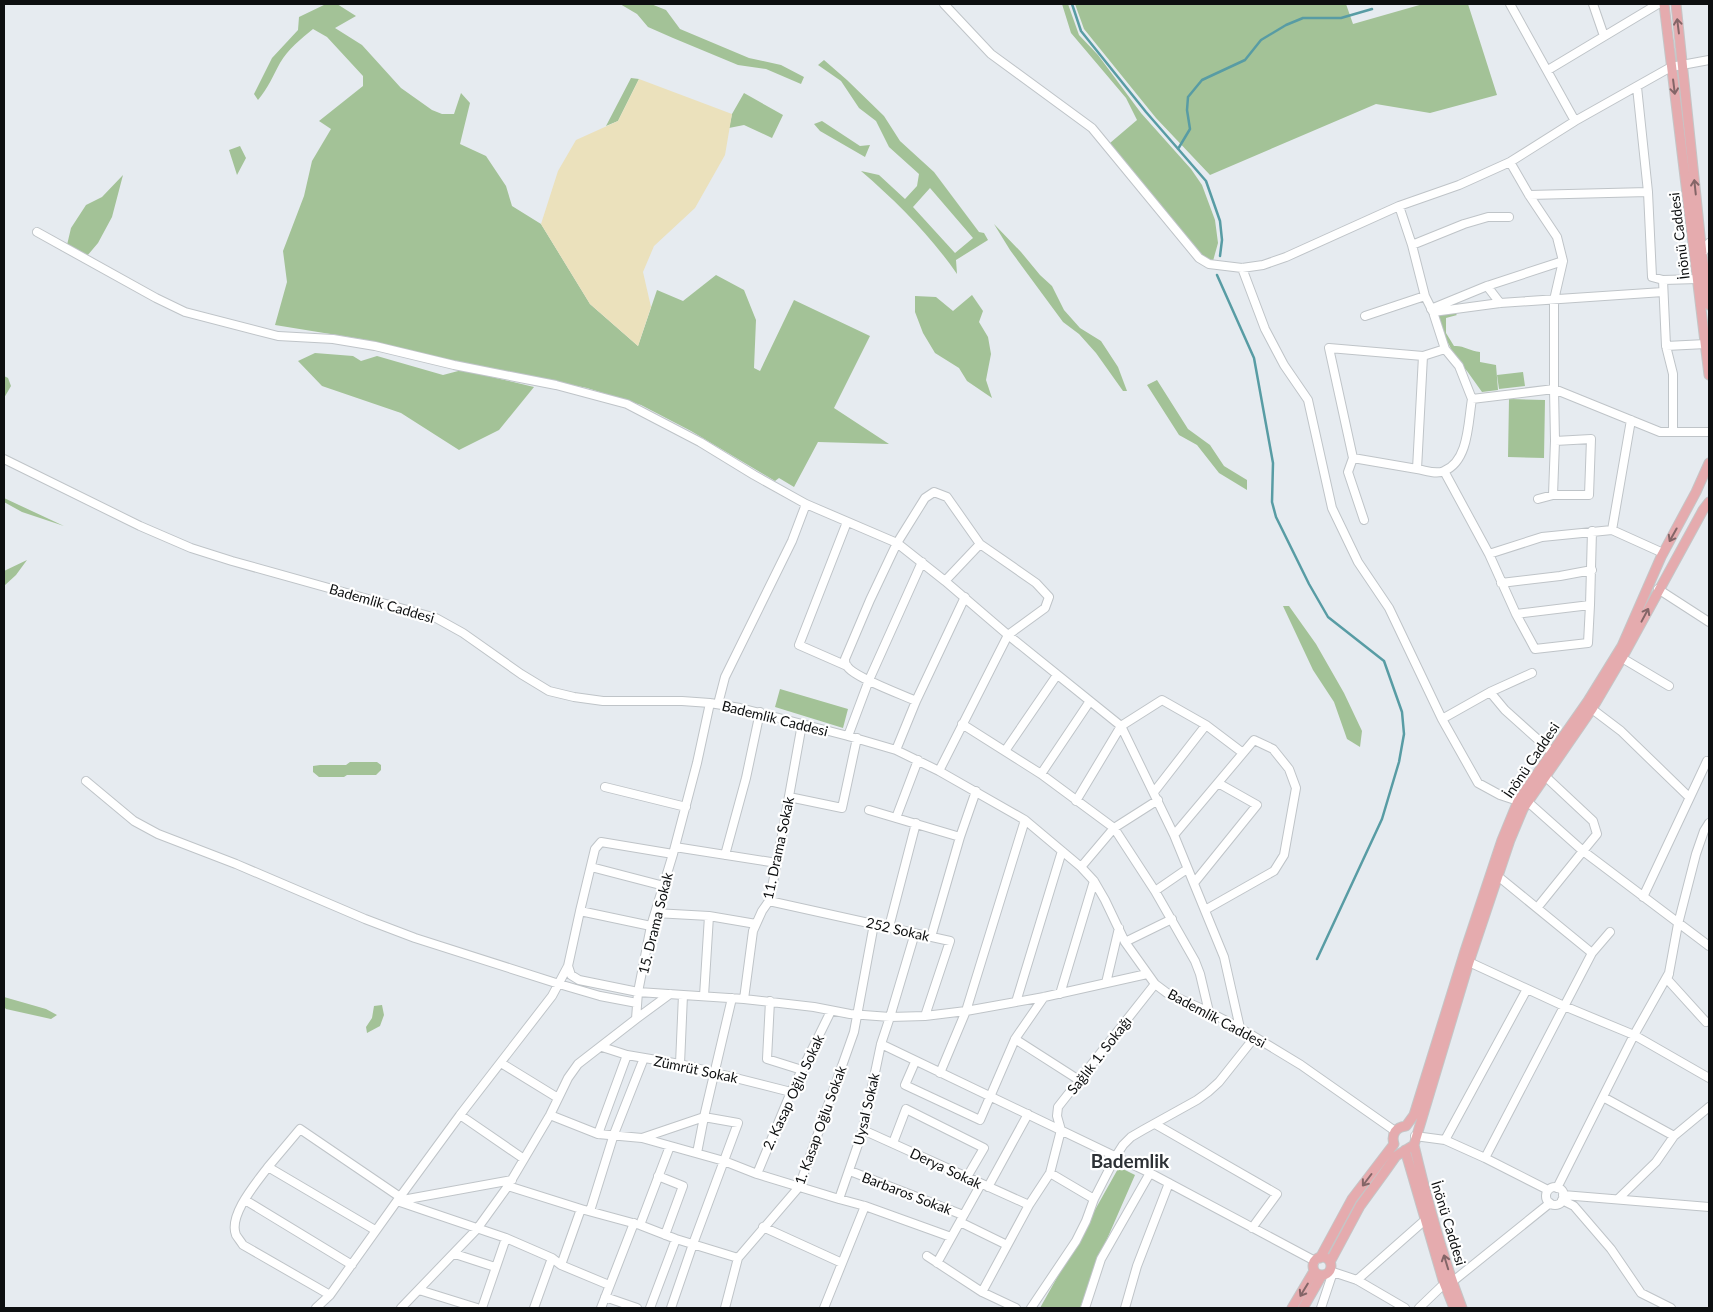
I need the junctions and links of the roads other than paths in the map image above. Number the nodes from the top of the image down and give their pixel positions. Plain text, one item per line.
1 (944, 4) edge
2 (1510, 4) edge
3 (1593, 4) edge
4 (1658, 4) edge
5 (1664, 4) edge
6 (1676, 4) edge
7 (1604, 36) junction
8 (1709, 60) edge
9 (1683, 64) junction
10 (1671, 68) junction
11 (1548, 70) junction
12 (1636, 87) junction
13 (1575, 121) junction
14 (1510, 162) junction
15 (1648, 192) junction
16 (1529, 195) junction
17 (1399, 206) junction
18 (1509, 217) dead end
19 (37, 232) dead end
20 (1709, 243) edge
21 (1412, 245) junction
22 (1702, 254) junction
23 (1563, 261) junction
24 (1242, 268) junction
25 (1698, 279) junction
26 (1663, 280) junction
27 (1487, 286) junction
28 (1663, 292) junction
29 (1425, 296) junction
30 (1554, 300) junction
31 (1500, 304) junction
32 (1709, 305) edge
33 (1432, 311) junction
34 (1365, 316) dead end
35 (1706, 344) junction
36 (1666, 346) junction
37 (1444, 349) junction
38 (1423, 356) junction
39 (1709, 375) edge
40 (1554, 389) junction
41 (1472, 399) junction
42 (1631, 420) junction
43 (1673, 432) junction
44 (1709, 432) edge
45 (1555, 440) junction
46 (1353, 458) junction
47 (4, 459) edge
48 (1709, 463) edge
49 (1417, 469) junction
50 (1444, 472) junction
51 (1703, 483) edge
52 (1553, 495) junction
53 (1538, 499) dead end
54 (1709, 502) edge
55 (806, 504) junction
56 (1364, 520) dead end
57 (847, 522) junction
58 (1612, 530) junction
59 (1592, 531) junction
60 (897, 543) junction
61 (980, 544) junction
62 (1663, 553) junction
63 (1488, 554) junction
64 (922, 562) junction
65 (1592, 570) junction
66 (945, 581) junction
67 (1501, 583) junction
68 (1658, 589) junction
69 (964, 598) junction
70 (1590, 605) junction
71 (1516, 614) junction
72 (1709, 622) edge
73 (1008, 635) junction
74 (1622, 658) junction
75 (847, 666) junction
76 (1532, 673) dead end
77 (1057, 675) junction
78 (869, 680) junction
79 (1669, 686) dead end
80 (1490, 692) junction
81 (916, 701) junction
82 (1090, 701) junction
83 (710, 703) junction
84 (718, 704) junction
85 (1592, 709) junction
86 (760, 712) junction
87 (1442, 719) junction
88 (802, 724) junction
89 (962, 724) junction
90 (1121, 726) junction
91 (1206, 726) junction
92 (848, 736) junction
93 (857, 738) junction
94 (896, 750) junction
95 (1005, 751) junction
96 (1243, 753) junction
97 (1552, 753) junction
98 (918, 760) junction
99 (1709, 763) edge
100 (939, 771) junction
101 (1041, 774) junction
102 (1546, 777) junction
103 (86, 781) dead end
104 (1218, 783) junction
105 (606, 788) dead end
106 (976, 791) junction
107 (1154, 792) junction
108 (789, 797) junction
109 (1689, 797) junction
110 (1158, 800) junction
111 (1076, 801) junction
112 (1518, 801) junction
113 (1528, 802) junction
114 (686, 807) junction
115 (869, 810) dead end
116 (896, 818) junction
117 (1025, 820) junction
118 (916, 823) junction
119 (1709, 823) edge
120 (1114, 828) junction
121 (1174, 835) junction
122 (960, 837) junction
123 (674, 851) junction
124 (1062, 851) junction
125 (1583, 851) junction
126 (725, 856) junction
127 (777, 863) junction
128 (591, 867) junction
129 (1081, 867) junction
130 (1187, 869) junction
131 (1499, 878) junction
132 (1094, 881) junction
133 (1194, 883) junction
134 (664, 886) junction
135 (1155, 891) junction
136 (1644, 897) junction
137 (769, 901) junction
138 (1537, 908) junction
139 (1204, 910) junction
140 (580, 911) junction
141 (655, 913) junction
142 (709, 916) junction
143 (1172, 919) junction
144 (756, 924) junction
145 (874, 924) junction
146 (1678, 924) junction
147 (651, 926) junction
148 (889, 927) junction
149 (1119, 928) junction
150 (1610, 932) dead end
151 (914, 933) junction
152 (931, 936) junction
153 (1125, 942) junction
154 (1709, 946) edge
155 (1592, 953) junction
156 (1470, 962) junction
157 (568, 966) junction
158 (1669, 972) junction
159 (1147, 974) junction
160 (1106, 983) junction
161 (558, 984) junction
162 (1155, 984) junction
163 (1527, 989) junction
164 (638, 992) junction
165 (670, 994) junction
166 (1060, 994) junction
167 (683, 995) junction
168 (704, 996) junction
169 (1044, 997) junction
170 (732, 998) junction
171 (744, 999) junction
172 (770, 1002) junction
173 (1016, 1002) junction
174 (637, 1003) junction
175 (1564, 1006) junction
176 (832, 1011) junction
177 (966, 1011) junction
178 (1209, 1012) junction
179 (857, 1015) junction
180 (925, 1016) junction
181 (890, 1017) junction
182 (636, 1019) junction
183 (1706, 1022) dead end
184 (1240, 1028) junction
185 (1634, 1035) junction
186 (1254, 1038) junction
187 (1015, 1039) junction
188 (881, 1044) junction
189 (602, 1047) junction
190 (627, 1055) junction
191 (644, 1058) junction
192 (915, 1062) junction
193 (501, 1063) junction
194 (680, 1064) junction
195 (802, 1070) junction
196 (715, 1072) junction
197 (940, 1073) junction
198 (1709, 1078) edge
199 (1079, 1080) junction
200 (791, 1092) junction
201 (990, 1097) junction
202 (1603, 1097) junction
203 (558, 1098) junction
204 (1709, 1106) edge
205 (1028, 1114) junction
206 (460, 1115) junction
207 (550, 1115) junction
208 (704, 1117) junction
209 (1155, 1124) junction
210 (1406, 1126) junction
211 (863, 1130) junction
212 (1061, 1130) junction
213 (598, 1134) junction
214 (614, 1134) junction
215 (1674, 1136) junction
216 (642, 1138) junction
217 (1394, 1139) junction
218 (1445, 1140) junction
219 (1411, 1143) junction
220 (893, 1144) junction
221 (670, 1146) junction
222 (697, 1153) junction
223 (1116, 1156) junction
224 (1486, 1158) junction
225 (524, 1160) junction
226 (724, 1161) junction
227 (268, 1167) junction
228 (850, 1171) junction
229 (1050, 1173) junction
230 (1150, 1173) junction
231 (756, 1174) junction
232 (658, 1176) junction
233 (967, 1177) junction
234 (510, 1183) junction
235 (1169, 1184) junction
236 (985, 1185) junction
237 (799, 1187) junction
238 (1557, 1188) junction
239 (1548, 1190) junction
240 (1563, 1197) junction
241 (1619, 1198) junction
242 (398, 1199) junction
243 (839, 1199) junction
244 (1094, 1199) junction
245 (245, 1200) junction
246 (1550, 1203) junction
247 (1029, 1205) junction
248 (865, 1206) junction
249 (1709, 1207) edge
250 (586, 1210) junction
251 (962, 1219) junction
252 (1425, 1220) junction
253 (637, 1224) junction
254 (763, 1227) junction
255 (1252, 1228) junction
256 (477, 1229) junction
257 (375, 1230) junction
258 (665, 1235) junction
259 (951, 1237) junction
260 (506, 1238) junction
261 (676, 1239) junction
262 (693, 1244) junction
263 (1007, 1245) junction
264 (455, 1254) junction
265 (927, 1256) dead end
266 (552, 1258) junction
267 (738, 1258) junction
268 (1318, 1259) junction
269 (842, 1263) junction
270 (937, 1263) junction
271 (561, 1264) junction
272 (352, 1265) junction
273 (495, 1268) junction
274 (1326, 1270) junction
275 (1357, 1280) junction
276 (1448, 1283) junction
277 (609, 1285) junction
278 (419, 1290) junction
279 (982, 1292) junction
280 (330, 1295) junction
281 (605, 1297) junction
282 (1393, 1305) edge
283 (319, 1308) edge
284 (401, 1308) edge
285 (477, 1308) edge
286 (482, 1308) edge
287 (534, 1308) edge
288 (601, 1308) edge
289 (637, 1308) edge
290 (650, 1308) edge
291 (671, 1308) edge
292 (725, 1308) edge
293 (824, 1308) edge
294 (1016, 1308) edge
295 (1031, 1308) edge
296 (1085, 1308) edge
297 (1125, 1308) edge
298 (1292, 1308) edge
299 (1303, 1308) edge
300 (1321, 1308) edge
301 (1405, 1308) edge
302 (1418, 1308) edge
303 (1454, 1308) edge
304 (1462, 1308) edge
305 (1672, 1308) edge

1 - 24 street
2 - 11 street
3 - 7 street
4 - 7 street
5 - 10 main road, İnönü Caddesi
9 -> 6 main road, İnönü Caddesi
7 - 11 street
8 - 9 street
9 - 10 street
22 -> 9 main road, İnönü Caddesi
10 - 12 street
10 -> 25 main road, İnönü Caddesi
11 - 13 street
12 - 13 street
12 - 15 street
13 - 14 street
14 - 16 street
14 - 17 street
15 - 16 street
15 - 26 street
16 - 23 street
17 - 21 street
17 - 24 street
18 - 21 street
19 - 55 street
20 - 22 street
21 - 29 street
22 - 32 main road, İnönü Caddesi
23 - 27 street
23 - 30 street
24 - 87 street
25 - 26 street
25 - 35 main road, İnönü Caddesi
26 - 28 street
27 - 31 street
27 - 33 street
28 - 30 street
28 - 36 street
29 - 33 street
29 - 34 street
30 - 31 street
30 - 40 street
31 - 33 street
33 - 37 street
35 - 36 street
35 - 39 main road, İnönü Caddesi
36 - 43 street
37 - 38 street
37 - 41 street
38 - 46 street
38 - 49 street
40 - 41 street
40 - 42 street
40 - 45 street
41 - 50 street
42 - 43 street
42 - 58 street
43 - 44 street
45 - 52 street
45 - 52 street
46 - 49 street
46 - 56 street
47 - 83 street, Bademlik Caddesi
48 - 51 main road, İnönü Caddesi
49 - 50 street
50 - 63 street
51 - 54 main road
51 -> 62 main road, İnönü Caddesi
52 - 53 street
54 - 68 main road, İnönü Caddesi
55 - 57 street
55 - 84 street
57 - 60 street
57 - 75 street
58 - 59 street
58 - 62 street
59 - 63 street
59 - 65 street
60 - 61 street
60 - 64 street
60 - 75 street
61 - 66 street
61 - 73 street
62 - 97 main road, İnönü Caddesi
63 - 67 street
64 - 66 street
64 - 78 street
65 - 67 street
65 - 70 street
66 - 69 street
67 - 71 street
68 - 72 street
74 -> 68 main road, İnönü Caddesi
69 - 73 street
69 - 81 street
70 - 71 street
70 - 71 street
73 - 77 street
73 - 89 street
74 - 79 street
74 - 85 main road, İnönü Caddesi
75 - 78 street
76 - 80 street
77 - 82 street
77 - 95 street
78 - 81 street
78 - 92 street
80 - 87 street
80 - 97 street
81 - 94 street
82 - 90 street
82 - 101 street
83 - 84 street, Bademlik Caddesi
83 - 114 street, 15. Drama Sokak
84 - 86 street, Bademlik Caddesi
85 - 102 main road, İnönü Caddesi
85 - 109 street
86 - 88 street, Bademlik Caddesi
86 - 126 street
87 - 112 street
88 - 92 street, Bademlik Caddesi
88 - 108 street, 11. Drama Sokak
89 - 95 street
89 - 100 street
90 - 91 street
90 - 107 street
90 - 111 street
91 - 96 street
91 - 107 street
92 - 93 street, Bademlik Caddesi
93 - 94 street, Bademlik Caddesi
93 - 108 street
94 - 98 street, Bademlik Caddesi
95 - 101 street
96 - 104 street
96 - 139 street
97 - 112 main road, İnönü Caddesi
98 - 100 street, Bademlik Caddesi
98 - 116 street
99 - 109 street
100 - 106 street, Bademlik Caddesi
101 - 111 street
102 - 113 main road, İnönü Caddesi
102 - 125 street
103 - 161 street
104 - 121 street
104 - 133 street
105 - 114 street
106 - 117 street, Bademlik Caddesi
106 - 122 street
107 - 110 street
108 - 127 street, 11. Drama Sokak
109 - 136 street
110 - 120 street
110 - 121 street
111 - 120 street
112 - 210 main road, İnönü Caddesi
113 - 125 street
113 - 131 main road, İnönü Caddesi
114 - 123 street, 15. Drama Sokak
115 - 116 street
116 - 118 street
117 - 124 street, Bademlik Caddesi
117 - 177 street
118 - 122 street
118 - 148 street
119 - 146 street
120 - 129 street
120 - 135 street
121 - 130 street
122 - 152 street
123 - 126 street
123 - 128 street
123 - 134 street, 15. Drama Sokak
124 - 129 street, Bademlik Caddesi
124 - 173 street
125 - 136 street
125 - 138 street
126 - 127 street
127 - 137 street, 11. Drama Sokak
128 - 134 street
128 - 140 street
129 - 132 street, Bademlik Caddesi
130 - 133 street
130 - 135 street
131 - 138 street
131 - 156 main road, İnönü Caddesi
132 - 149 street, Bademlik Caddesi
132 - 166 street
133 - 139 street
134 - 141 street, 15. Drama Sokak
135 - 143 street
136 - 146 street
137 - 144 street, 11. Drama Sokak
137 - 145 street, 252 Sokak
138 - 155 street
139 - 184 street
140 - 147 street
140 - 157 street
141 - 142 street
141 - 147 street, 15. Drama Sokak
142 - 144 street
142 - 168 street
143 - 153 street
143 - 178 street
144 - 171 street, 11. Drama Sokak
145 - 148 street, 252 Sokak
145 - 179 street, 1. Kasap Oğlu Sokak
146 - 154 street
146 - 158 street
147 - 164 street, 15. Drama Sokak
148 - 151 street, 252 Sokak
149 - 153 street, Bademlik Caddesi
149 - 160 street
150 - 155 street
151 - 152 street, 252 Sokak
151 - 181 street, Uysal Sokak
152 - 180 street, 252 Sokak
153 - 159 street, Bademlik Caddesi
155 - 175 street
156 - 163 street
156 - 219 main road, İnönü Caddesi
157 - 161 street
157 - 164 street
158 - 183 street
158 - 185 street
159 - 160 street
159 - 162 street, Bademlik Caddesi
160 - 166 street
161 - 174 street
161 - 193 street
162 - 178 street, Bademlik Caddesi
162 - 199 street, Sağlık 1. Sokağı
163 - 175 street
163 - 218 street
164 - 165 street
164 - 174 street, 15. Drama Sokak
165 - 167 street
165 - 182 street
166 - 169 street
167 - 168 street
167 - 194 street
168 - 170 street
169 - 173 street
169 - 187 street
170 - 171 street
170 - 196 street
171 - 172 street
172 - 176 street
172 - 195 street
173 - 177 street
174 - 182 street, 15. Drama Sokak
175 - 185 street
175 - 224 street
176 - 179 street
176 - 195 street, 2. Kasap Oğlu Sokak
177 - 180 street
177 - 197 street
178 - 184 street, Bademlik Caddesi
179 - 181 street
179 - 237 street, 1. Kasap Oğlu Sokak
180 - 181 street
181 - 188 street, Uysal Sokak
182 - 189 street
184 - 186 street, Bademlik Caddesi
185 - 198 street
185 - 202 street
186 - 209 street
186 - 217 street, Bademlik Caddesi
187 - 199 street
187 - 201 street
188 - 192 street
188 - 211 street, Uysal Sokak
189 - 190 street, Zümrüt Sokak
189 - 203 street
190 - 191 street, Zümrüt Sokak
190 - 213 street
191 - 194 street, Zümrüt Sokak
191 - 214 street
192 - 197 street
192 - 201 street
193 - 203 street
193 - 206 street
194 - 196 street, Zümrüt Sokak
195 - 200 street, 2. Kasap Oğlu Sokak
196 - 200 street, Zümrüt Sokak
196 - 208 street
197 - 201 street
199 - 212 street, Sağlık 1. Sokağı
200 - 231 street, 2. Kasap Oğlu Sokak
201 - 205 street
202 - 215 street
202 - 238 street
203 - 207 street
204 - 215 street
205 - 212 street
205 - 236 street
206 - 225 street
206 - 242 street
207 - 213 street
207 - 225 street
208 - 216 street
208 - 222 street
208 - 226 street
209 - 223 street
209 - 255 street
210 - 217 main road
210 - 219 main road
211 - 220 street, Derya Sokak
211 - 228 street, Uysal Sokak
212 - 223 street
212 - 229 street
213 - 214 street
214 - 216 street
214 - 250 street
215 - 241 street
216 - 221 street
217 - 219 main road
217 -> 268 main road
218 - 219 street
218 - 224 street
219 - 252 main road, İnönü Caddesi
219 - 274 main road
276 -> 219 main road, İnönü Caddesi
220 - 233 street, Derya Sokak
220 - 233 street
221 - 222 street
221 - 232 street
222 - 226 street
223 - 230 street
223 - 244 street
224 - 239 street
225 - 234 street
226 - 231 street
226 - 262 street
227 - 242 street
227 - 245 street
227 - 257 street
228 - 243 street, Uysal Sokak
228 - 251 street, Barbaros Sokak
229 - 244 street
229 - 247 street
230 - 235 street
230 - 296 street
231 - 237 street
232 - 253 street
232 - 258 street
233 - 236 street, Derya Sokak
234 - 242 street
234 - 250 street
234 - 256 street
235 - 255 street
235 - 297 street
236 - 247 street, Derya Sokak
236 - 251 street
237 - 243 street
237 - 254 street, 1. Kasap Oğlu Sokak
238 - 239 street
238 - 240 street
239 - 246 street
240 - 241 street
240 - 246 street
240 - 305 street
241 - 249 street
242 - 256 street
242 - 257 street
243 - 248 street
244 - 295 street
245 - 272 street
245 - 280 street
246 - 276 street
247 - 263 street
248 - 259 street
248 - 269 street
250 - 253 street
250 - 271 street
251 - 259 street
251 - 263 street, Barbaros Sokak
252 - 275 street
252 - 276 main road, İnönü Caddesi
253 - 258 street
253 - 277 street
254 - 267 street, 1. Kasap Oğlu Sokak
254 - 269 street
255 - 268 street
256 - 260 street
256 - 264 street
257 - 272 street
258 - 261 street
259 - 270 street
260 - 266 street
260 - 273 street
261 - 262 street
261 - 290 street
262 - 267 street
262 - 291 street
263 - 279 street
264 - 273 street
264 - 278 street
265 - 270 street
266 - 271 street
266 - 287 street
267 - 292 street
268 - 274 main road
268 - 274 main road
269 - 293 street
270 - 279 street
271 - 277 street
272 - 280 street
273 - 286 street
274 - 275 street
274 -> 298 main road
274 - 299 main road
274 - 300 street
275 - 282 street
276 - 302 street
276 - 303 main road, İnönü Caddesi
276 - 304 main road, İnönü Caddesi
277 - 281 street
278 - 284 street
278 - 285 street
279 - 294 street
280 - 283 street
281 - 288 street
281 - 289 street
282 - 301 street

